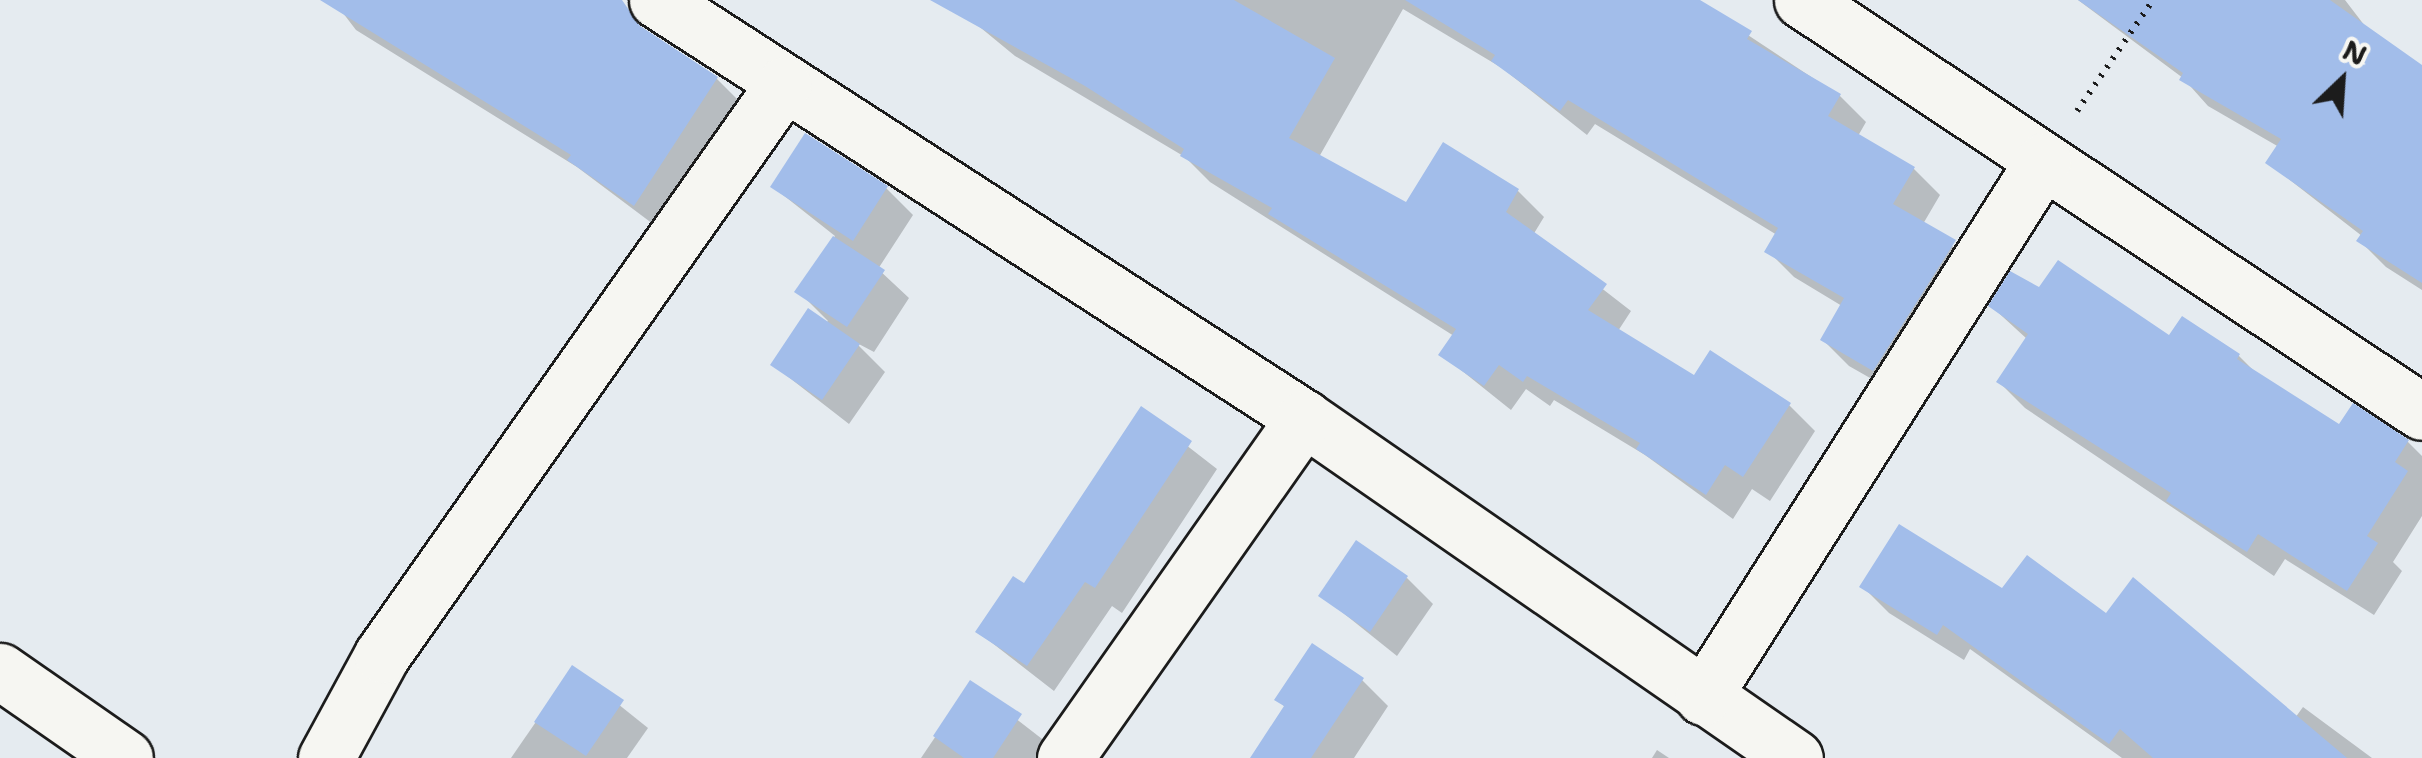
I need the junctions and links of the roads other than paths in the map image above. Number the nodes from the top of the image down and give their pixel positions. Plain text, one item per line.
1 (656, 0) edge
2 (1802, 0) edge
3 (783, 85) junction
4 (2043, 161) junction
5 (2422, 412) edge
6 (1304, 418) junction
7 (0, 672) edge
8 (1703, 697) junction
9 (124, 758) edge
10 (326, 758) edge
11 (1065, 758) edge
12 (1795, 758) edge

1 - 3 street
2 - 4 street
3 - 6 street
3 - 10 street
4 - 5 street
4 - 8 street
6 - 8 street
6 - 11 street
7 - 9 street
8 - 12 street

